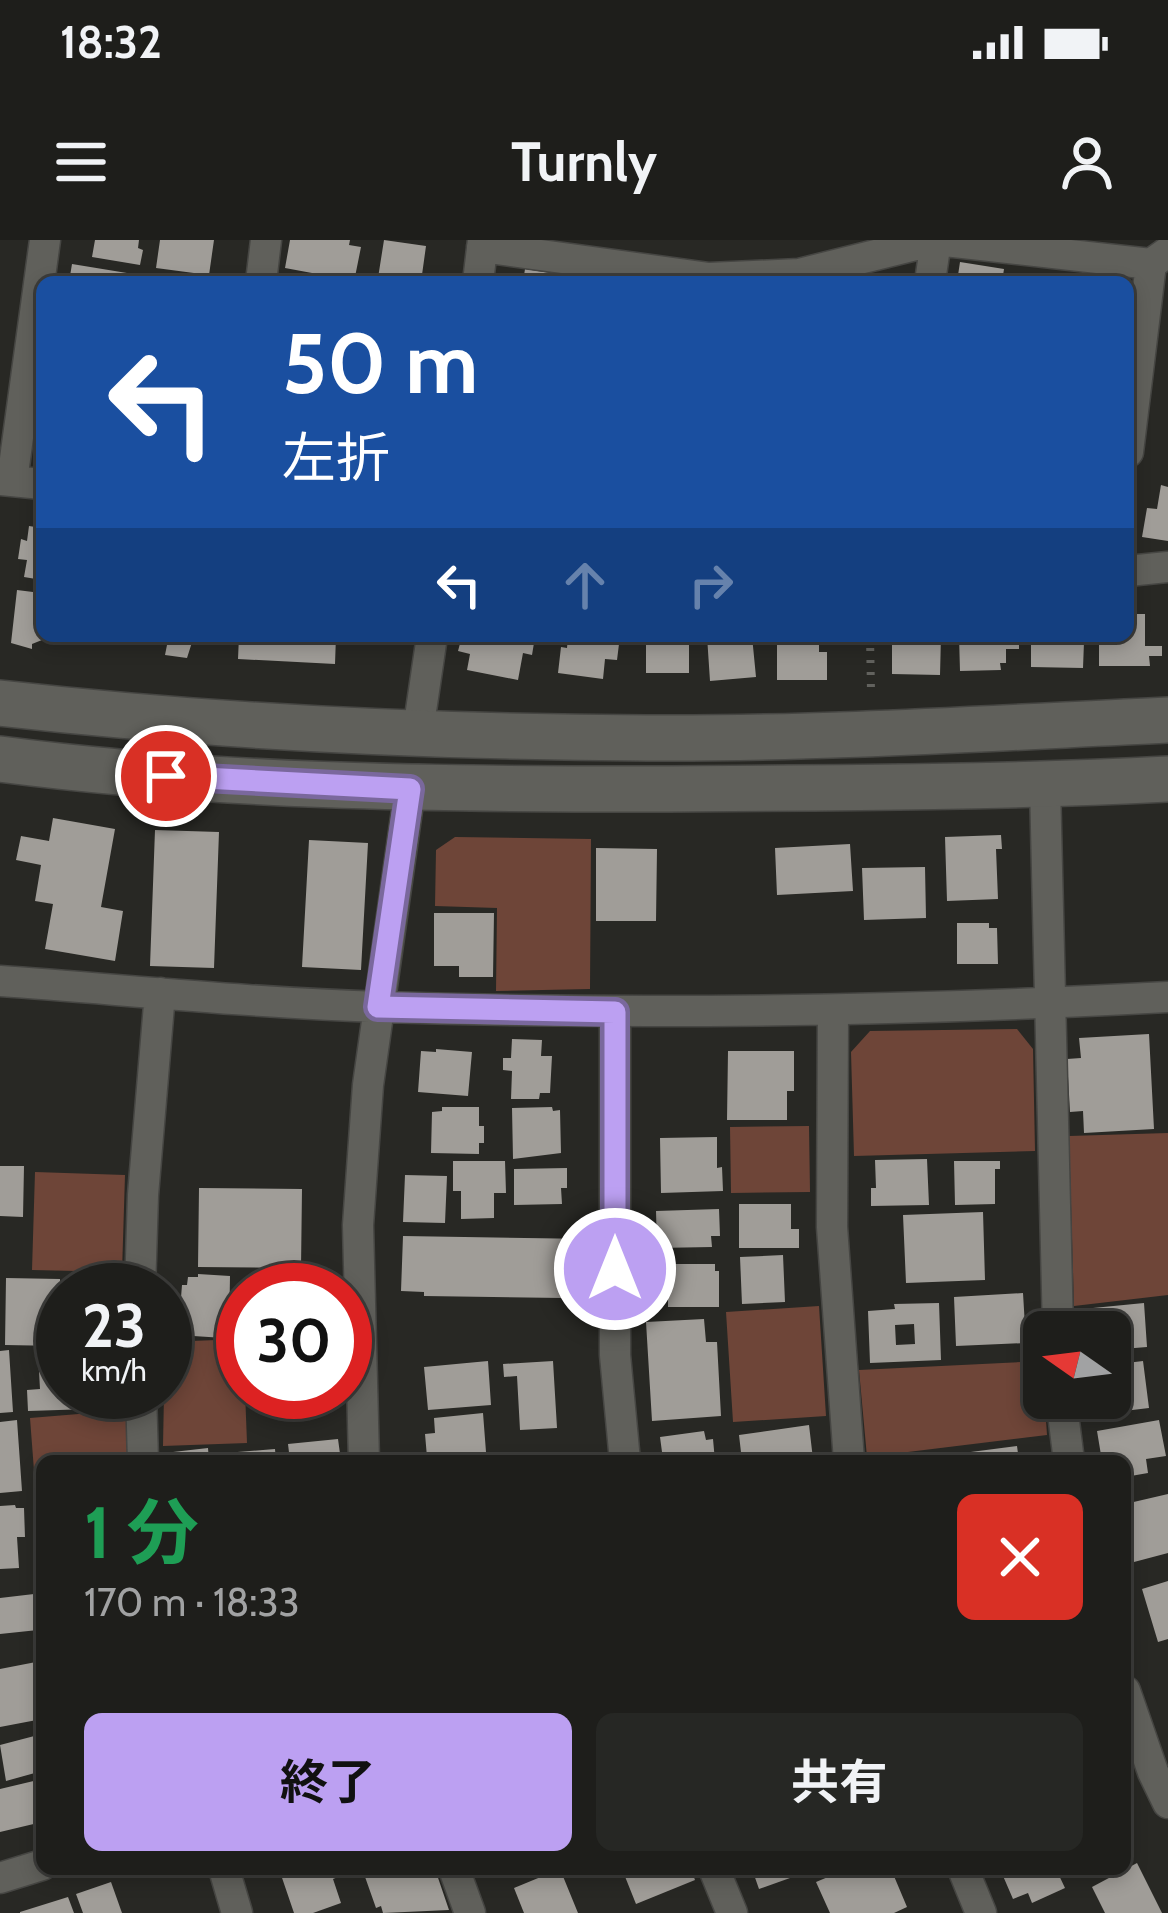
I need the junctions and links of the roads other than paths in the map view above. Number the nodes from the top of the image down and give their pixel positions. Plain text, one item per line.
1 (45, 240) edge
2 (266, 240) edge
3 (936, 240) edge
4 (483, 243) edge
5 (1159, 258) edge
6 (615, 272) edge
7 (41, 276) edge
8 (262, 276) edge
9 (479, 276) edge
10 (678, 276) edge
11 (754, 276) edge
12 (931, 276) edge
13 (36, 320) edge
14 (1134, 414) edge
15 (18, 481) edge
16 (1168, 567) edge
17 (1134, 570) edge
18 (431, 642) edge
19 (0, 703) edge
20 (1168, 720) edge
21 (418, 731) junction
22 (0, 759) edge
23 (1168, 778) edge
24 (1045, 785) junction
25 (410, 789) junction
26 (0, 981) edge
27 (160, 993) junction
28 (1168, 997) edge
29 (1048, 1003) junction
30 (378, 1007) junction
31 (615, 1012) junction
32 (833, 1012) junction
33 (141, 1263) edge
34 (1057, 1311) edge
35 (142, 1419) edge
36 (1064, 1419) edge
37 (143, 1455) edge
38 (364, 1455) edge
39 (624, 1455) edge
40 (849, 1455) edge
41 (1069, 1455) edge
42 (1131, 1707) edge
43 (1168, 1803) edge
44 (36, 1867) edge
45 (226, 1875) edge
46 (456, 1875) edge
47 (716, 1875) edge
48 (965, 1875) edge
49 (0, 1878) edge
50 (237, 1913) edge
51 (470, 1913) edge
52 (731, 1913) edge
53 (981, 1913) edge

1 - 7 street
2 - 8 street
3 - 5 street
3 - 11 street
3 - 12 street
4 - 6 street
4 - 9 street
5 - 14 street
6 - 10 street
13 - 15 street
16 - 17 street
18 - 21 street
19 - 21 street
20 - 21 street
22 - 25 street
23 - 24 street
24 - 25 street
24 - 29 street
25 - 30 street
26 - 27 street
27 - 30 street
27 - 33 street
28 - 29 street
29 - 32 street
29 - 34 street
30 - 31 street
30 - 38 street
31 - 32 street
31 - 39 street
32 - 40 street
35 - 37 street
36 - 41 street
42 - 43 street
44 - 49 street
45 - 50 street
46 - 51 street
47 - 52 street
48 - 53 street

